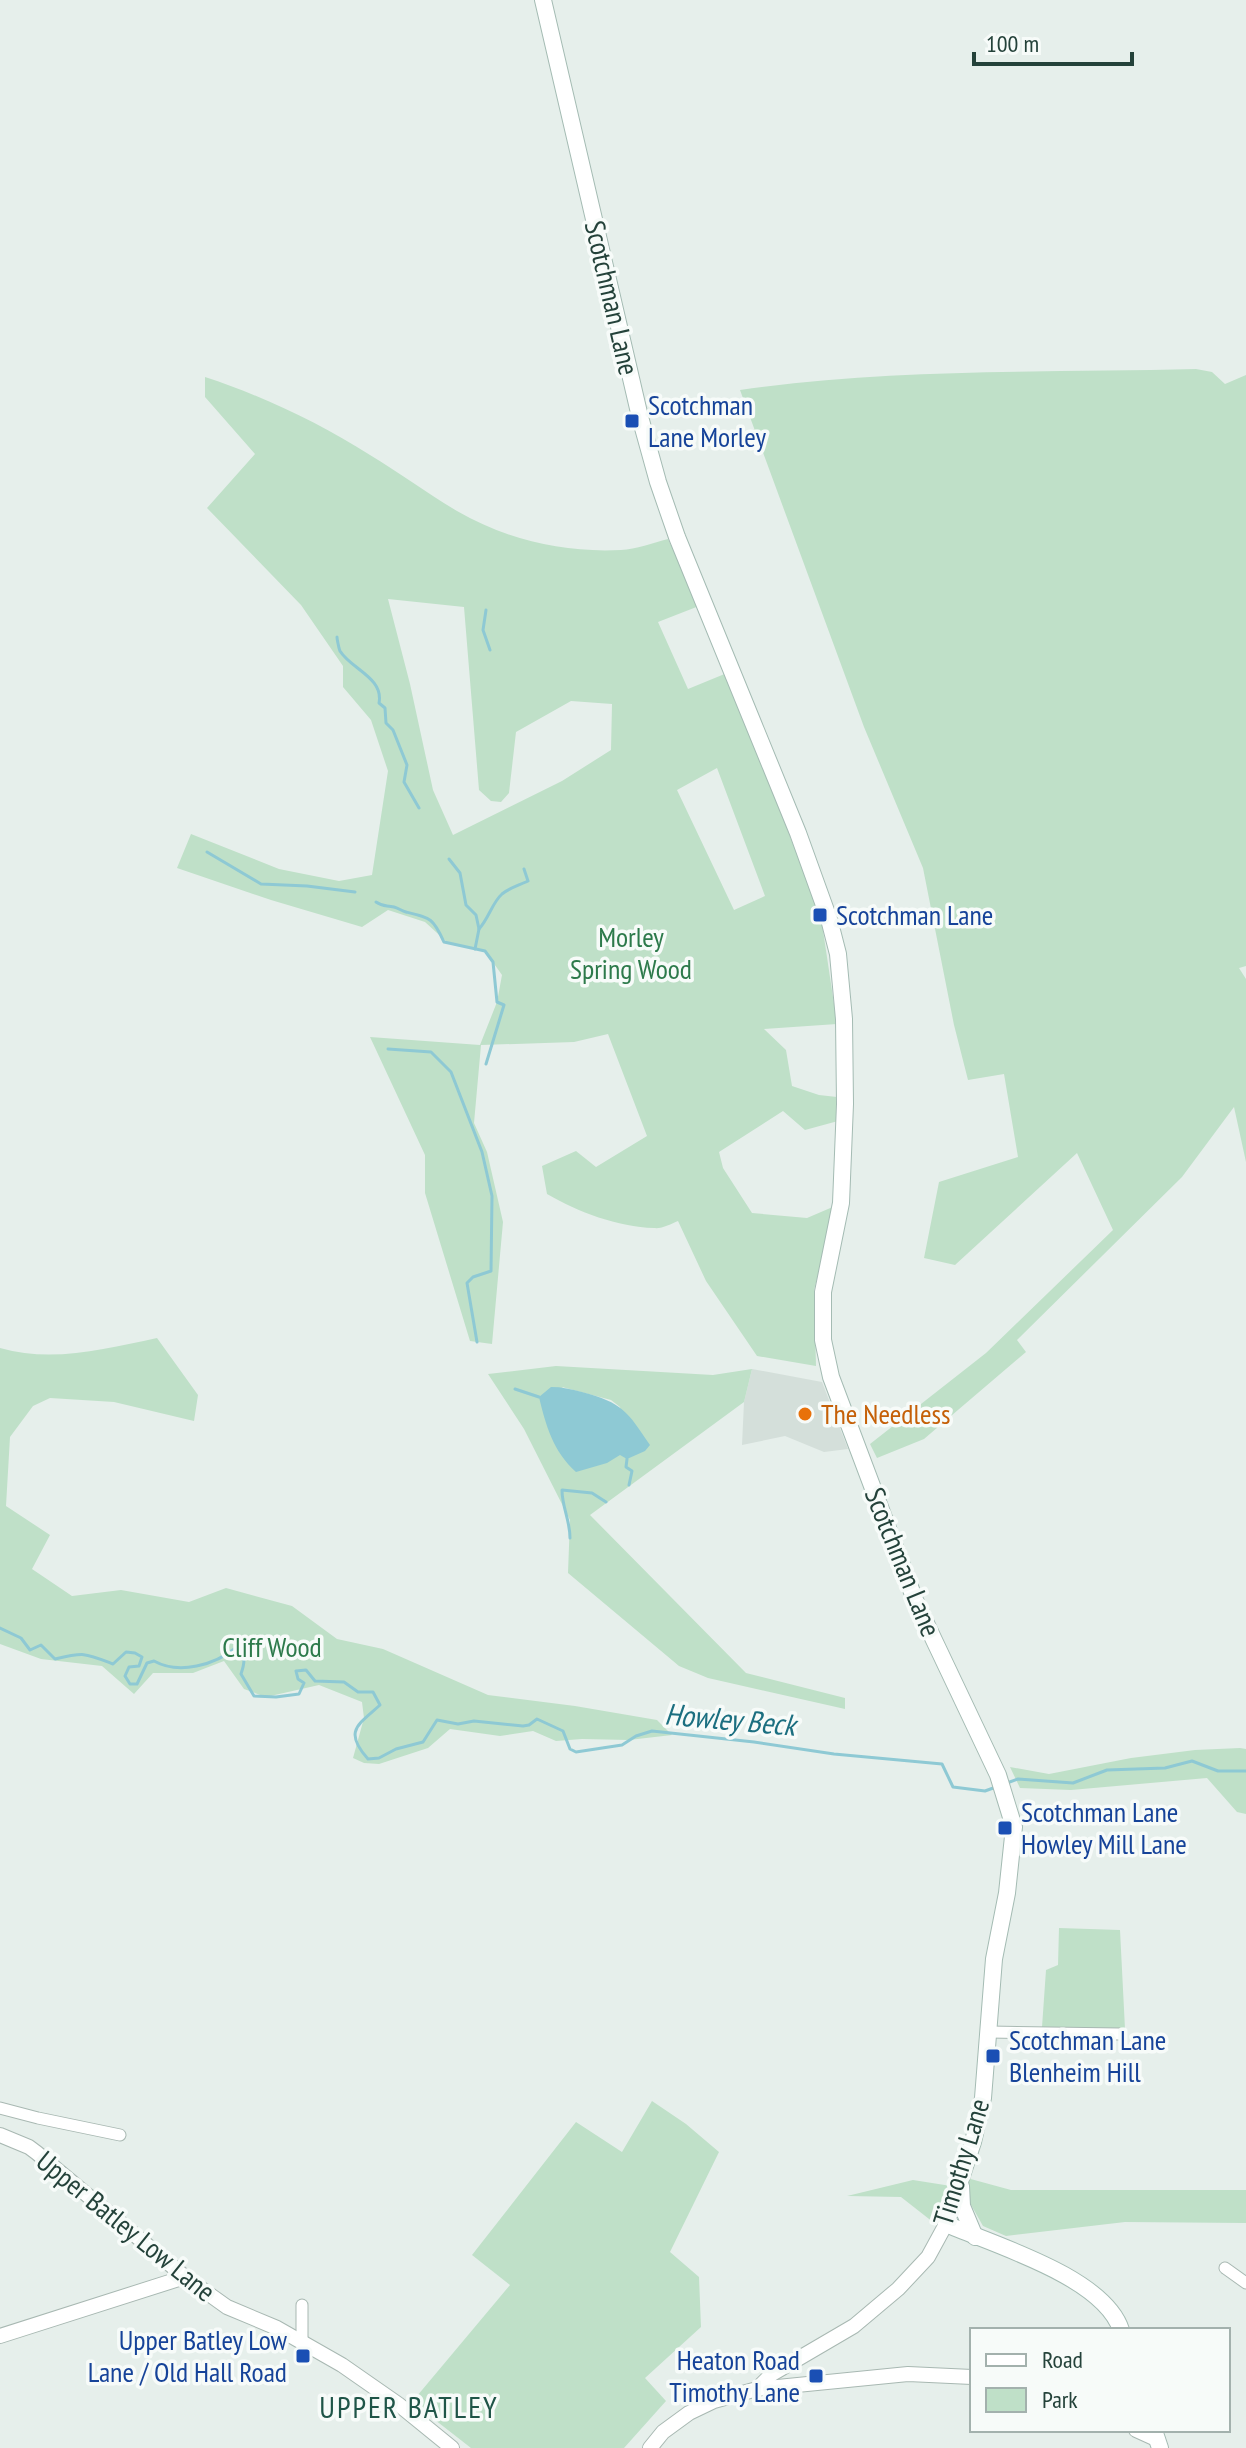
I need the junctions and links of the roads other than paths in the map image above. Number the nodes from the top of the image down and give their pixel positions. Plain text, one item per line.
1 (543, 0) edge
2 (998, 1775) joint
3 (989, 2032) junction
4 (1119, 2034) dead end
5 (0, 2108) edge
6 (0, 2135) edge
7 (120, 2135) dead end
8 (960, 2181) junction
9 (946, 2224) junction
10 (975, 2237) junction
11 (1225, 2268) dead end
12 (185, 2277) junction
13 (1246, 2283) edge
14 (302, 2305) dead end
15 (1120, 2328) edge
16 (0, 2336) edge
17 (302, 2342) junction
18 (970, 2377) edge
19 (757, 2389) junction
20 (452, 2448) edge
21 (650, 2448) edge

1 - 2 main road, Scotchman Lane
2 - 3 main road, Timothy Lane
3 - 4 street
3 - 8 main road, Timothy Lane
5 - 7 street
6 - 12 street, Upper Batley Low Lane
8 - 9 main road, Timothy Lane
8 - 10 main road
9 - 10 main road
9 - 19 street, Timothy Lane
10 - 15 main road
11 - 13 street
12 - 16 street
12 - 17 street, Upper Batley Low Lane
14 - 17 street
17 - 20 street, Upper Batley Low Lane
18 - 19 street
19 - 21 street, Timothy Lane

